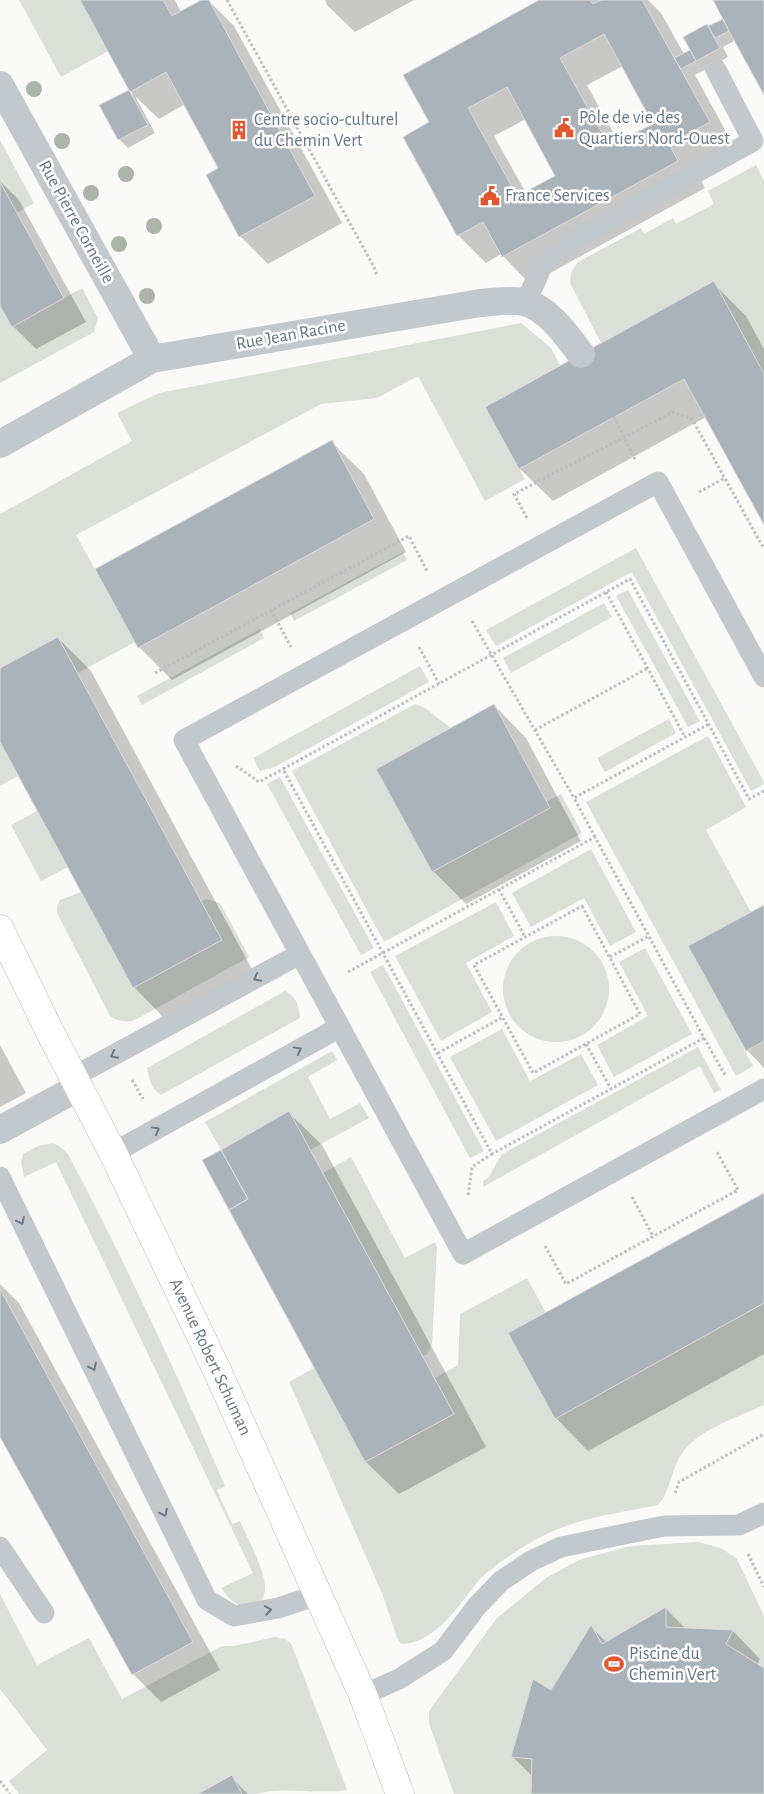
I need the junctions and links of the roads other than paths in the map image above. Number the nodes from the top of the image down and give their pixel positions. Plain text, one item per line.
1 (715, 68) dead end
2 (0, 85) edge
3 (526, 302) junction
4 (581, 354) dead end
5 (152, 359) junction
6 (0, 444) edge
7 (764, 677) edge
8 (0, 929) edge
9 (300, 954) junction
10 (340, 1027) junction
11 (76, 1082) junction
12 (764, 1089) edge
13 (0, 1130) edge
14 (114, 1153) junction
15 (0, 1177) edge
16 (764, 1513) edge
17 (0, 1547) edge
18 (318, 1595) junction
19 (44, 1613) dead end
20 (362, 1695) junction
21 (400, 1794) edge

1 - 3 lane
2 - 5 street, Rue Pierre Corneille
3 - 4 street
3 - 5 street, Rue Jean Racine
5 - 6 street, Rue Jean Racine
7 - 9 lane
8 - 11 street, Avenue Robert Schuman
9 - 10 lane
9 -> 11 lane
10 - 12 lane
14 -> 10 lane
11 - 13 street
11 - 14 street, Avenue Robert Schuman
14 - 18 street, Avenue Robert Schuman
15 -> 18 lane
16 - 20 lane
17 - 19 lane
18 - 20 street, Avenue Robert Schuman
20 - 21 street, Avenue Robert Schuman

